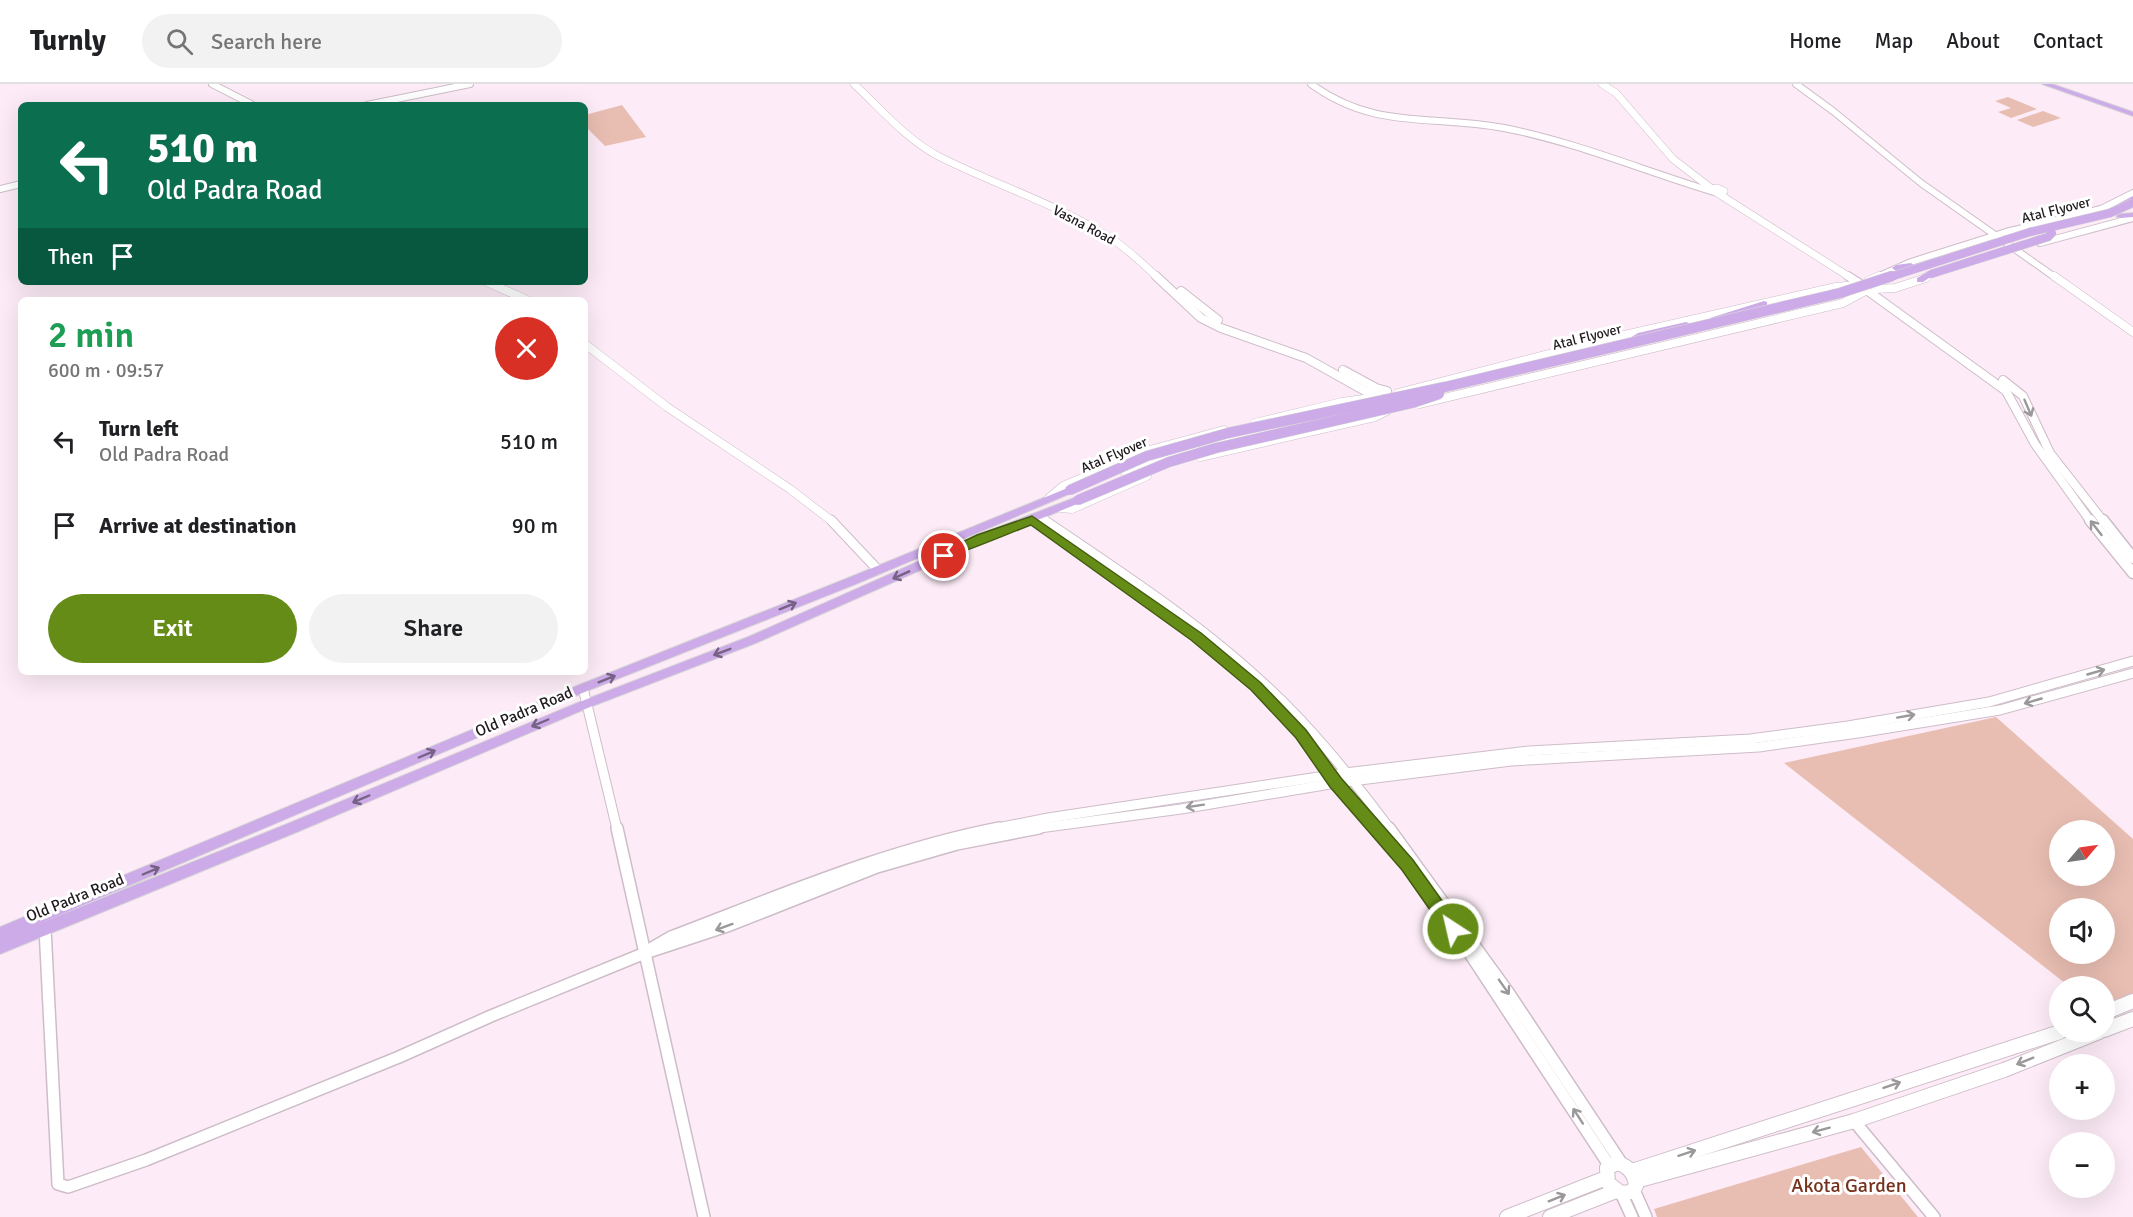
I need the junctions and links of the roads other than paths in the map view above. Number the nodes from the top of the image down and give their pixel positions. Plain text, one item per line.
1 (212, 84) edge
2 (854, 84) edge
3 (862, 84) edge
4 (1311, 84) edge
5 (1317, 84) edge
6 (1602, 84) edge
7 (1612, 84) edge
8 (1796, 84) edge
9 (1802, 84) edge
10 (2045, 84) edge
11 (2052, 84) edge
12 (472, 85) edge
13 (247, 102) edge
14 (383, 102) edge
15 (394, 102) edge
16 (2133, 113) edge
17 (1581, 148) junction
18 (1690, 174) junction
19 (1681, 179) junction
20 (18, 187) edge
21 (0, 191) edge
22 (1717, 191) junction
23 (2133, 192) edge
24 (2133, 198) edge
25 (2133, 203) edge
26 (2115, 215) junction
27 (2133, 215) edge
28 (2040, 229) junction
29 (2052, 233) junction
30 (1998, 234) junction
31 (2020, 248) junction
32 (1896, 268) junction
33 (1920, 280) junction
34 (494, 285) edge
35 (1867, 286) junction
36 (520, 297) edge
37 (1762, 305) junction
38 (2133, 330) edge
39 (1627, 343) junction
40 (588, 346) edge
41 (1398, 393) junction
42 (1381, 398) junction
43 (1405, 405) junction
44 (1394, 408) junction
45 (1049, 498) junction
46 (1060, 508) junction
47 (1036, 518) junction
48 (2133, 558) edge
49 (878, 570) junction
50 (2133, 573) edge
51 (2133, 661) edge
52 (2133, 673) edge
53 (583, 688) junction
54 (586, 704) junction
55 (1349, 777) junction
56 (1333, 779) junction
57 (45, 928) junction
58 (0, 934) edge
59 (0, 947) edge
60 (645, 953) junction
61 (2133, 1001) edge
62 (2115, 1008) edge
63 (2133, 1019) edge
64 (2115, 1026) edge
65 (2049, 1036) edge
66 (2074, 1042) edge
67 (1854, 1120) junction
68 (1622, 1179) junction
69 (704, 1217) edge
70 (1507, 1217) edge
71 (1550, 1217) edge
72 (1632, 1217) edge
73 (1646, 1217) edge
74 (1934, 1217) edge

1 - 13 street
2 - 42 main road, Vasna Road
3 - 42 main road, Vasna Road
4 - 17 street
5 - 17 street
6 - 18 main road
7 - 22 main road
8 - 30 street
9 - 30 street
10 - 16 main road
11 - 16 main road
12 - 14 street
12 - 15 street
17 - 19 street
17 - 22 street
18 - 19 main road
18 - 22 main road
19 - 22 street
20 - 21 street
22 - 35 main road
23 - 30 street
24 - 26 main road, bridge
25 - 26 main road, Atal Flyover, bridge
26 - 27 main road, Atal Flyover
26 - 28 main road, Atal Flyover, bridge
26 - 29 main road, Atal Flyover
27 - 31 street
28 - 32 main road, bridge
28 - 39 main road, Atal Flyover, bridge
29 - 33 main road, bridge
29 - 46 main road, Atal Flyover, bridge
30 - 31 street
30 - 32 street
31 - 33 street
31 - 38 street
32 - 35 street
33 - 35 street
34 - 36 street
35 - 37 street
35 - 43 street
35 -> 48 main road
50 -> 35 main road
37 - 39 main road
37 - 41 street
39 - 45 main road, Atal Flyover, bridge
40 - 49 street
41 - 42 main road
41 - 43 main road
42 - 44 main road
42 - 45 street
42 - 46 street
43 - 44 main road
44 - 46 street
45 - 49 main road, Old Padra Road
46 - 47 main road, Old Padra Road
47 -> 54 main road, Old Padra Road
47 - 55 street
47 - 56 street
53 -> 49 main road, Old Padra Road
55 -> 51 street
52 -> 55 street
53 - 54 street
58 -> 53 main road, Old Padra Road
54 -> 57 main road, Old Padra Road
54 - 60 street
55 - 56 street
55 -> 68 street
56 - 60 street
68 -> 56 street
57 - 59 main road, Old Padra Road
57 - 60 street
60 - 69 street
61 - 62 main road
63 - 64 main road
68 -> 65 main road
66 -> 67 main road
67 -> 68 main road
67 - 74 street
70 -> 68 main road
68 - 71 main road
68 - 72 street
68 - 73 street

